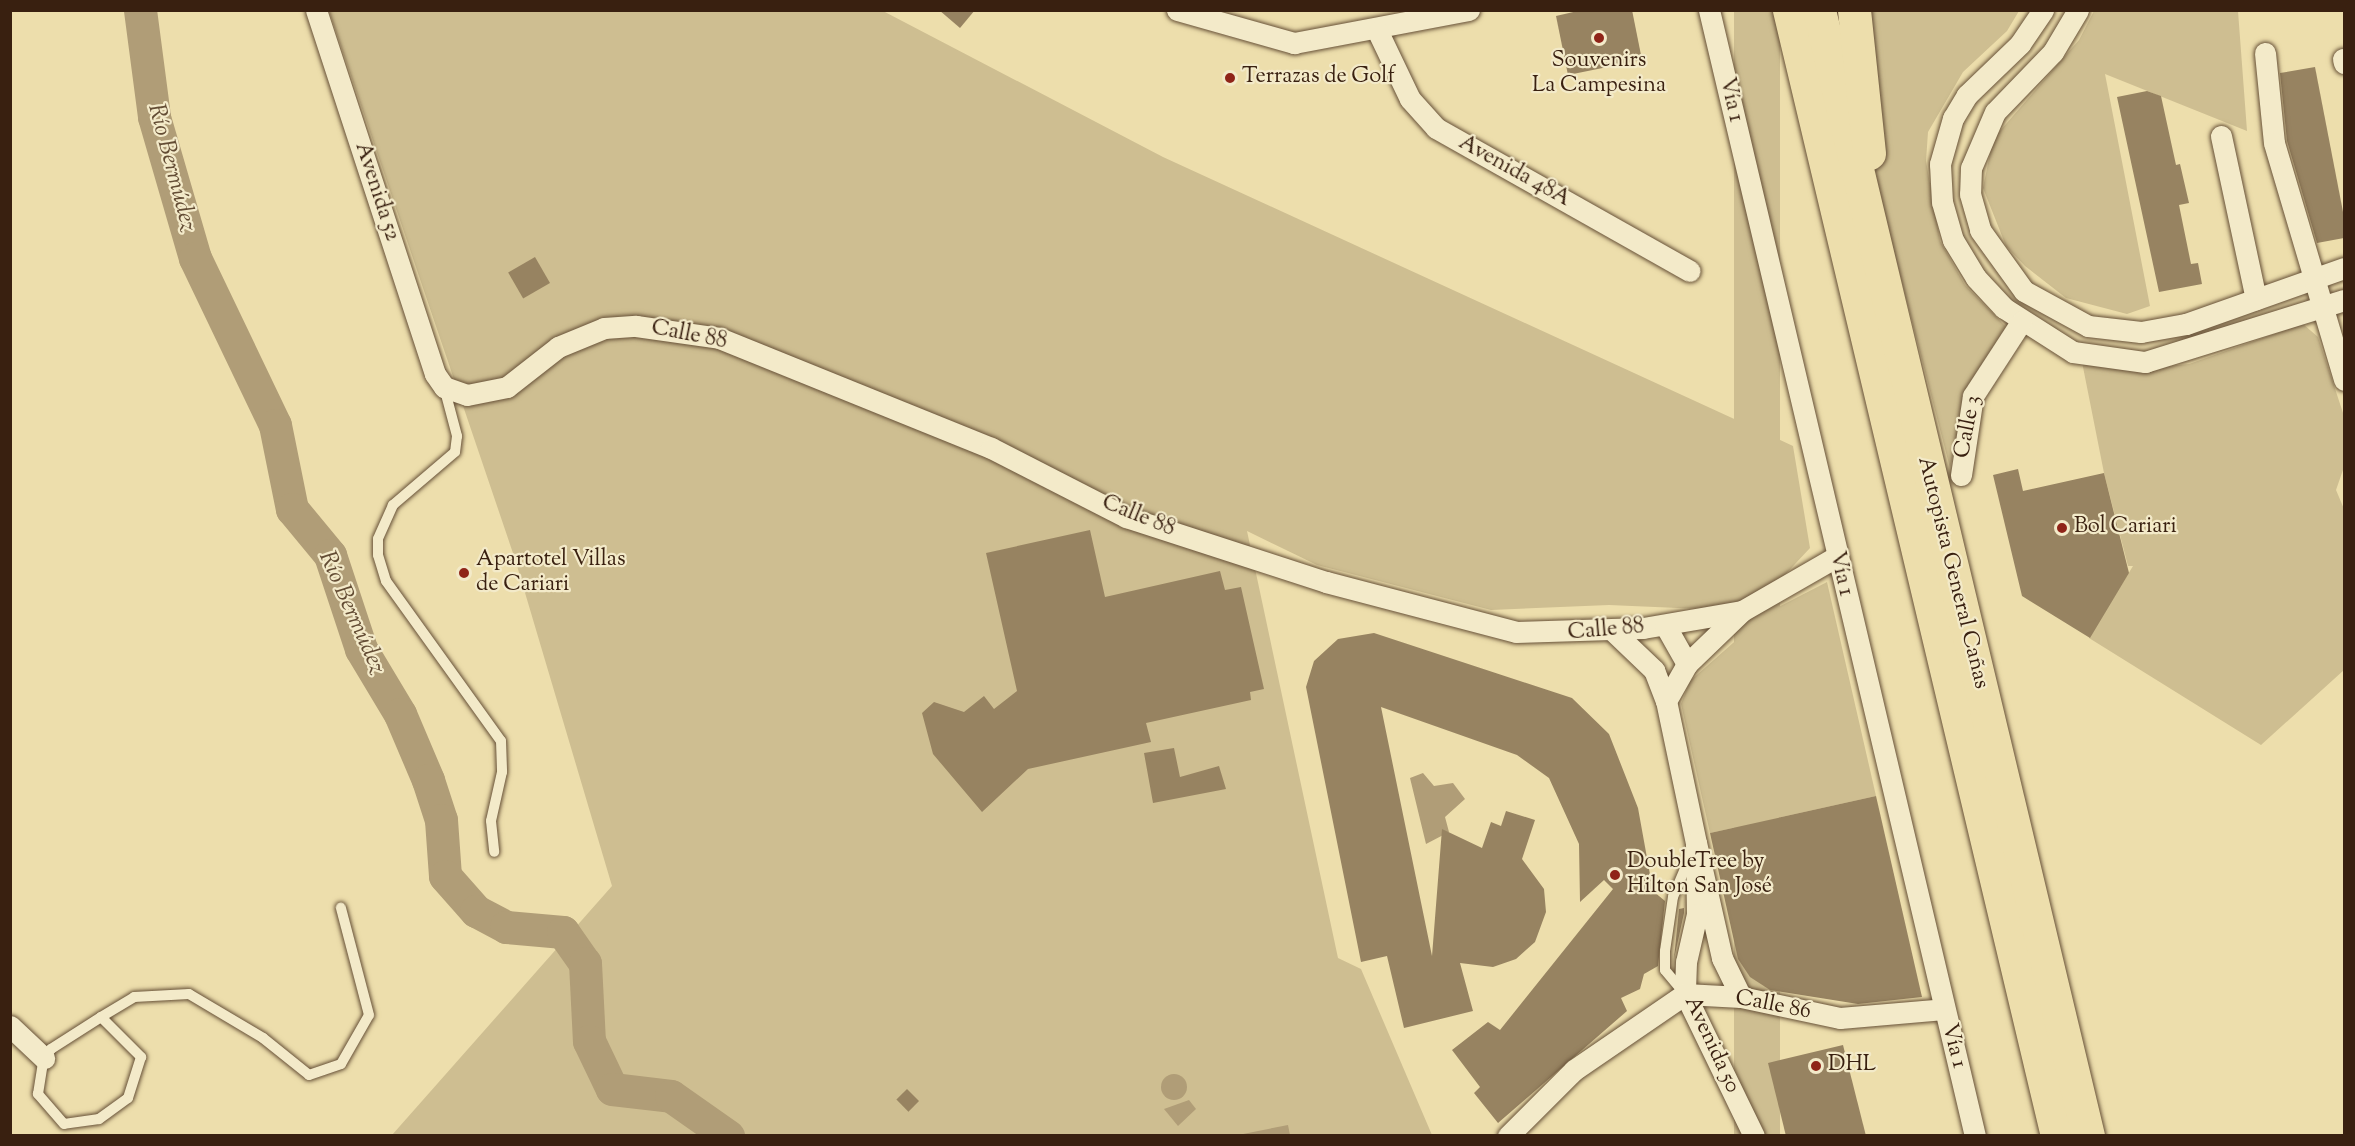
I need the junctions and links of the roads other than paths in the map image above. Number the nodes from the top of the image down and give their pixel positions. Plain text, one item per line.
1 (316, 10) edge
2 (1177, 10) edge
3 (1469, 10) edge
4 (1709, 10) edge
5 (1789, 10) edge
6 (1819, 10) edge
7 (1854, 10) edge
8 (2043, 10) edge
9 (2078, 10) edge
10 (1378, 32) junction
11 (2265, 53) dead end
12 (2221, 136) dead end
13 (1867, 217) junction
14 (2344, 268) edge
15 (1690, 271) dead end
16 (2311, 280) junction
17 (2024, 291) junction
18 (2256, 299) junction
19 (2344, 300) edge
20 (2321, 308) junction
21 (2058, 315) junction
22 (2015, 316) junction
23 (2044, 338) junction
24 (439, 380) junction
25 (2344, 380) edge
26 (1961, 475) dead end
27 (1836, 557) junction
28 (1743, 611) junction
29 (1665, 625) junction
30 (1613, 631) junction
31 (1687, 664) junction
32 (1666, 701) junction
33 (1696, 843) junction
34 (494, 852) dead end
35 (341, 908) dead end
36 (1685, 994) junction
37 (1742, 997) junction
38 (1944, 1009) junction
39 (101, 1017) junction
40 (10, 1026) edge
41 (44, 1058) junction
42 (1508, 1136) edge
43 (1754, 1136) edge
44 (1975, 1136) edge
45 (2057, 1136) edge
46 (2089, 1136) edge

1 - 24 street, Avenida 52
2 - 10 street
3 - 10 street
4 - 27 street, Vía 1
5 - 45 highway, Autopista General Cañas
6 - 13 highway, Autopista General Cañas
7 - 13 highway
8 - 22 street
9 - 17 street
10 - 15 street, Avenida 48A
11 - 16 street
12 - 18 street
13 - 46 highway, Autopista General Cañas
14 - 16 street
16 - 18 street
16 - 20 street
17 - 21 street
17 - 22 street, Calle 3
18 - 21 street
19 - 20 street
20 - 23 street
20 - 25 street
21 - 23 street
22 - 23 street
22 - 26 street, Calle 3
24 - 30 street, Calle 88
24 - 34 lane
27 - 28 street, Calle 88
27 - 38 street, Vía 1
28 - 29 street, Calle 88
28 - 31 street
29 - 30 street, Calle 88
29 - 31 street
30 - 32 street, Avenida 50
31 - 32 street
32 - 33 street, Avenida 50
33 - 36 street, Avenida 50
33 - 37 street, Avenida 50
35 - 39 lane
36 - 37 street, Calle 86
36 - 42 street
36 - 43 street, Avenida 50
37 - 38 street, Calle 86
38 - 44 street, Vía 1
39 - 41 lane
39 - 41 lane
40 - 41 street

